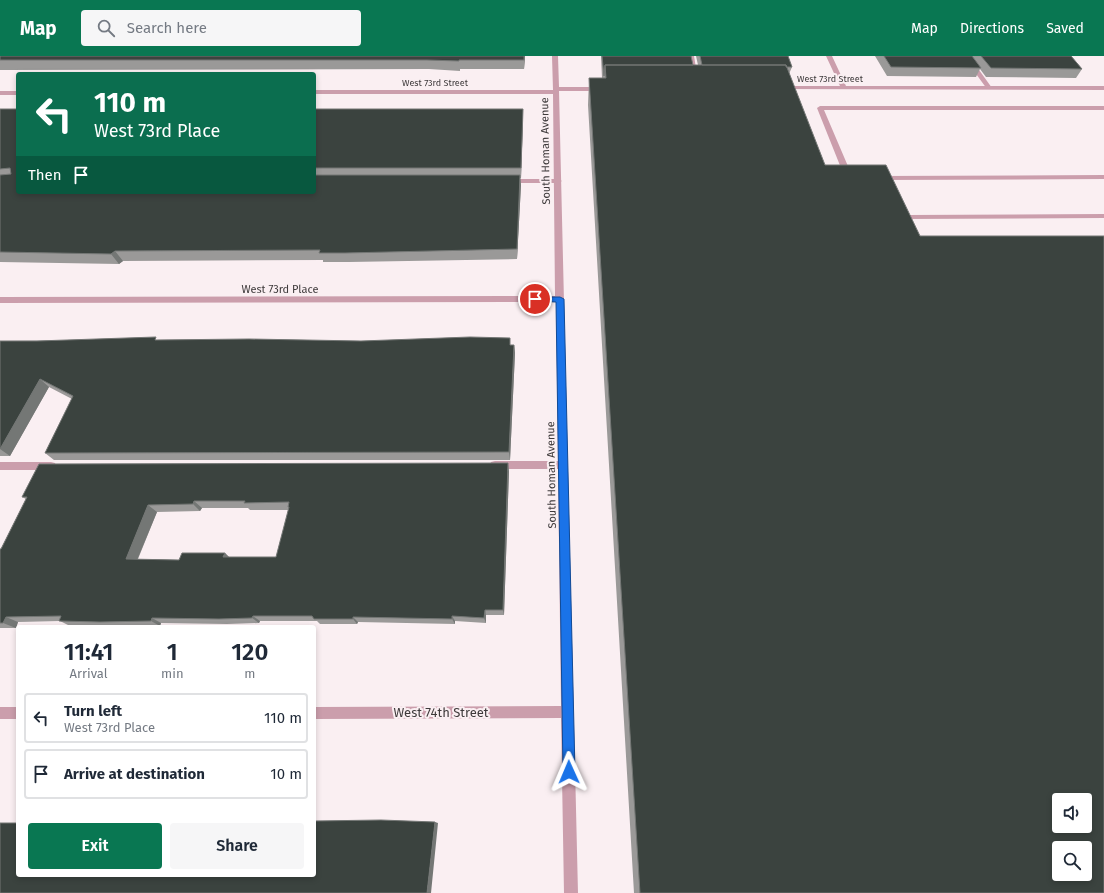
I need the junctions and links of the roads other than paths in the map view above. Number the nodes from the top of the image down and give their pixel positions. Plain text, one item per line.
1 (556, 56) edge
2 (691, 56) edge
3 (829, 56) edge
4 (966, 56) edge
5 (698, 84) edge
6 (775, 88) edge
7 (844, 88) junction
8 (989, 88) junction
9 (1104, 88) edge
10 (612, 89) edge
11 (556, 90) junction
12 (316, 92) edge
13 (0, 93) edge
14 (16, 93) edge
15 (1104, 108) edge
16 (856, 178) edge
17 (870, 178) edge
18 (1104, 178) edge
19 (558, 181) junction
20 (502, 182) edge
21 (898, 204) edge
22 (1104, 216) edge
23 (560, 299) junction
24 (0, 300) edge
25 (485, 465) edge
26 (563, 465) junction
27 (0, 466) edge
28 (64, 466) edge
29 (316, 712) edge
30 (568, 712) junction
31 (16, 713) edge
32 (0, 714) edge
33 (571, 893) edge

1 - 11 street, South Homan Avenue
2 - 5 street
3 - 7 street
4 - 8 street
6 - 7 street, West 73rd Street
7 - 8 street, West 73rd Street
8 - 9 street, West 73rd Street
10 - 11 street, West 73rd Street
11 - 12 street, West 73rd Street
11 - 19 street, South Homan Avenue
13 - 14 street
15 - 16 street
17 - 18 street
19 - 20 street
19 - 23 street, South Homan Avenue
21 - 22 street
23 - 24 street, West 73rd Place
23 - 26 street, South Homan Avenue
25 - 26 street
26 - 30 street, South Homan Avenue
27 - 28 street
29 - 30 street, West 74th Street
30 - 33 street, South Homan Avenue
31 - 32 street

